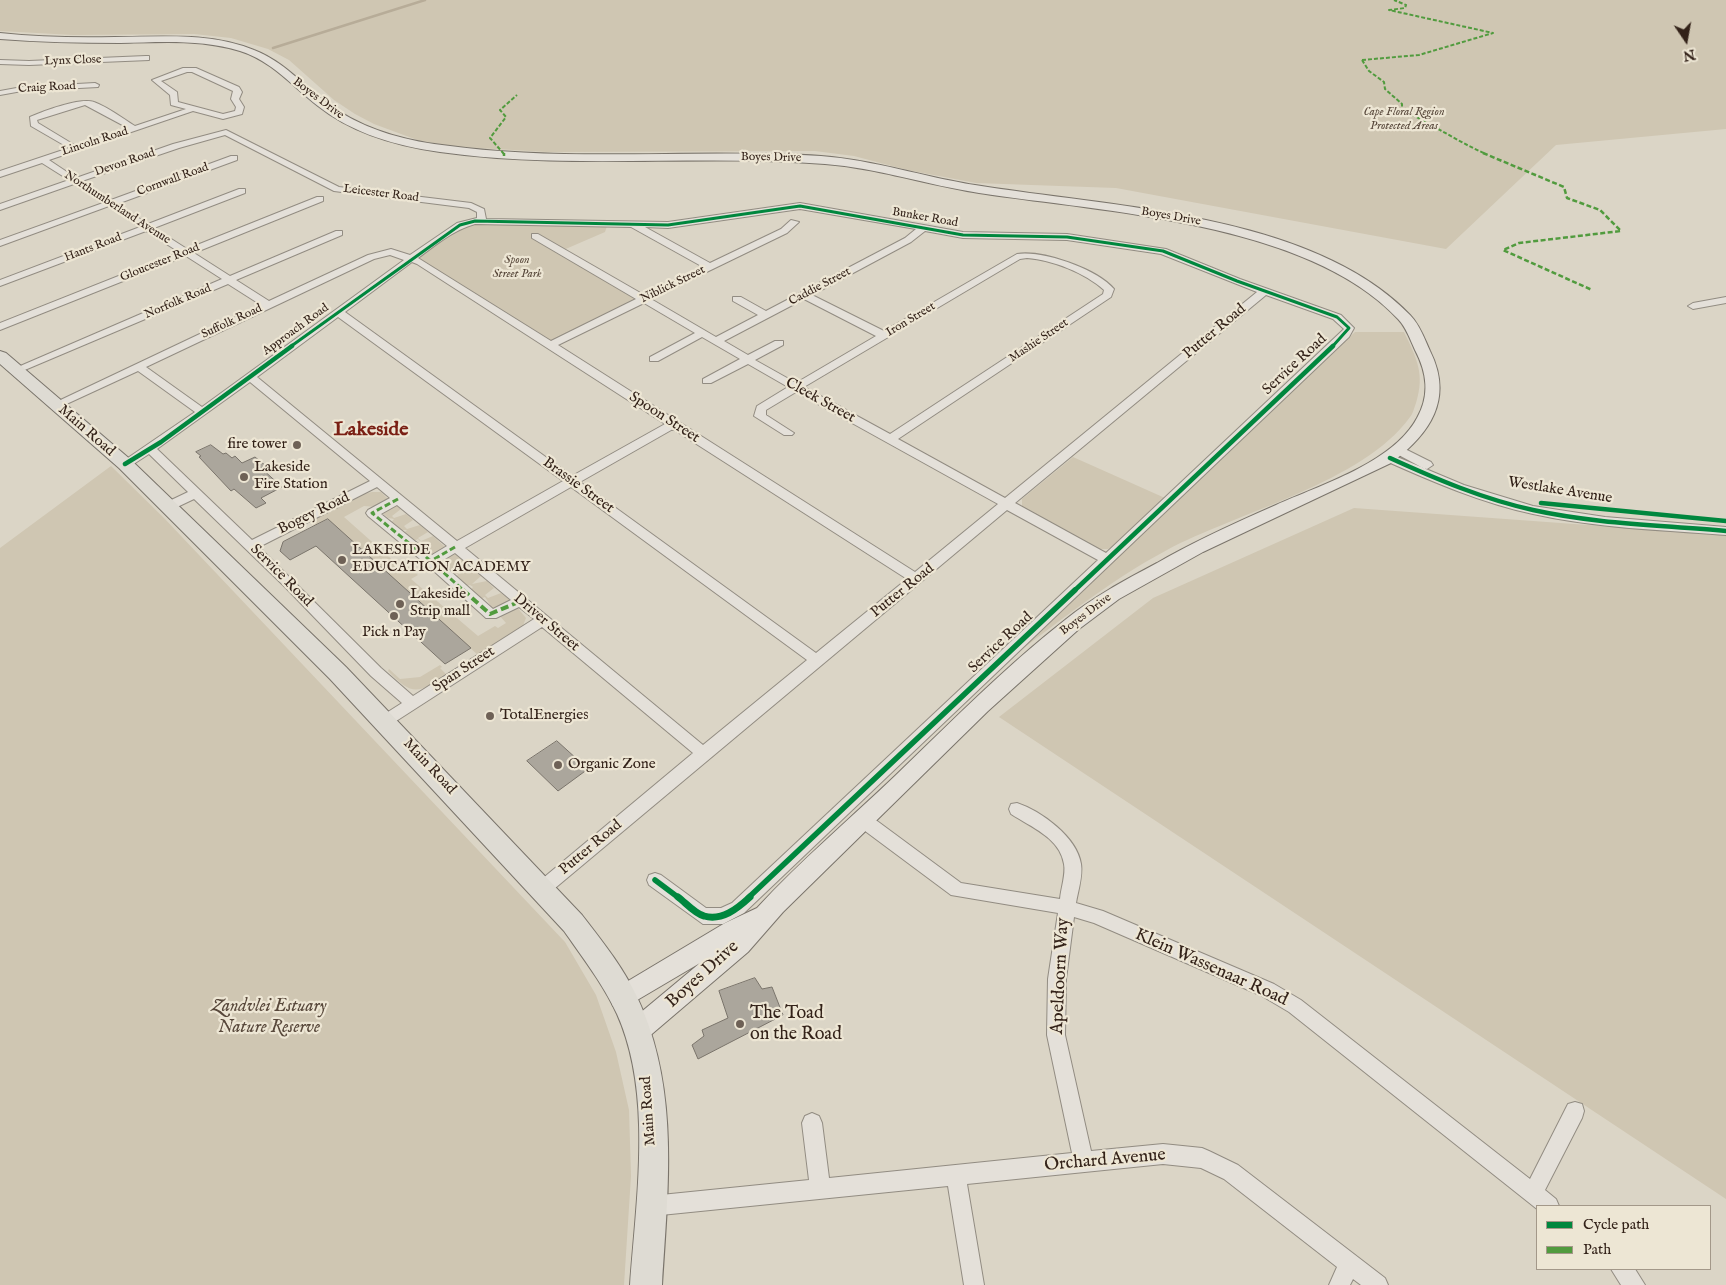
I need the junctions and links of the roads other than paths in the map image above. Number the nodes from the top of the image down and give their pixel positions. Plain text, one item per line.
1 (0, 36) edge
2 (146, 58) dead end
3 (0, 62) edge
4 (95, 85) dead end
5 (0, 93) edge
6 (190, 110) junction
7 (135, 129) junction
8 (222, 132) joint
9 (76, 149) junction
10 (234, 158) dead end
11 (42, 160) junction
12 (0, 162) edge
13 (11, 170) junction
14 (0, 174) edge
15 (75, 181) junction
16 (242, 192) dead end
17 (320, 199) dead end
18 (110, 203) junction
19 (0, 207) edge
20 (482, 220) junction
21 (794, 222) dead end
22 (633, 224) junction
23 (147, 228) junction
24 (922, 229) junction
25 (339, 233) dead end
26 (535, 236) dead end
27 (0, 243) edge
28 (187, 253) junction
29 (1027, 254) joint
30 (410, 259) junction
31 (710, 267) junction
32 (229, 280) junction
33 (0, 283) edge
34 (1264, 291) junction
35 (805, 295) junction
36 (643, 299) junction
37 (736, 299) dead end
38 (1726, 300) edge
39 (268, 305) junction
40 (1693, 306) dead end
41 (338, 312) junction
42 (766, 315) junction
43 (0, 327) edge
44 (1349, 328) joint
45 (701, 334) junction
46 (885, 336) junction
47 (716, 341) junction
48 (779, 343) dead end
49 (550, 345) junction
50 (0, 356) edge
51 (654, 359) dead end
52 (747, 360) junction
53 (138, 366) junction
54 (16, 370) junction
55 (250, 377) junction
56 (707, 381) dead end
57 (795, 388) junction
58 (56, 405) junction
59 (202, 412) junction
60 (673, 424) junction
61 (788, 433) dead end
62 (889, 440) junction
63 (150, 449) junction
64 (1394, 454) junction
65 (125, 464) junction
66 (571, 481) junction
67 (378, 482) junction
68 (196, 493) junction
69 (398, 499) junction
70 (169, 506) junction
71 (1006, 506) junction
72 (1726, 521) edge
73 (1726, 531) edge
74 (250, 546) junction
75 (456, 547) junction
76 (435, 558) junction
77 (1108, 560) junction
78 (917, 580) junction
79 (521, 601) junction
80 (543, 620) junction
81 (818, 660) junction
82 (412, 704) junction
83 (385, 721) junction
84 (704, 754) junction
85 (1017, 809) dead end
86 (863, 820) junction
87 (655, 880) dead end
88 (542, 889) junction
89 (755, 891) junction
90 (1065, 907) junction
91 (770, 910) junction
92 (622, 998) junction
93 (637, 1031) junction
94 (1575, 1111) dead end
95 (812, 1123) dead end
96 (1084, 1162) junction
97 (956, 1175) junction
98 (820, 1189) junction
99 (1533, 1194) junction
100 (1548, 1205) edge
101 (651, 1206) junction
102 (1350, 1264) junction
103 (1622, 1270) edge
104 (646, 1285) edge
105 (974, 1285) edge
106 (1339, 1285) edge
107 (1378, 1285) edge
108 (1635, 1285) edge

1 - 64 main road, Boyes Drive
2 - 3 street, Lynx Close
4 - 5 street, Craig Road
6 - 6 street
6 - 7 street, Lincoln Road
7 - 9 street, Lincoln Road
7 - 9 street
8 - 15 street, Devon Road
8 - 20 street, Leicester Road
9 - 11 street, Lincoln Road
10 - 18 street, Cornwall Road
11 - 13 street, Lincoln Road
11 - 15 street, Northumberland Avenue
12 - 13 street
13 - 14 street, Lincoln Road
15 - 18 street, Northumberland Avenue
15 - 19 street, Devon Road
16 - 23 street, Hants Road
17 - 28 street, Gloucester Road
18 - 23 street, Northumberland Avenue
18 - 27 street, Cornwall Road
20 - 22 street, Bunker Road
20 - 30 street, Approach Road
21 - 31 street, Niblick Street
22 - 24 street, Bunker Road
22 - 31 street
23 - 28 street, Northumberland Avenue
23 - 33 street, Hants Road
24 - 34 street, Bunker Road
24 - 35 street, Caddie Street
25 - 32 street, Norfolk Road
26 - 36 street, Cleek Street
28 - 32 street, Northumberland Avenue
28 - 43 street, Gloucester Road
29 - 46 street, Iron Street
29 - 62 street, Mashie Street
30 - 39 street, Suffolk Road
30 - 41 street, Approach Road
30 - 49 street, Spoon Street
31 - 36 street, Niblick Street
32 - 39 street, Northumberland Avenue
32 - 54 street, Norfolk Road
34 - 44 street, Bunker Road
34 - 71 street, Putter Road
35 - 42 street, Caddie Street
35 - 46 street
36 - 45 street, Cleek Street
36 - 49 street, Niblick Street
37 - 42 street
38 - 40 street
39 - 53 street, Suffolk Road
41 - 55 street, Approach Road
41 - 66 street, Brassie Street
42 - 47 street, Caddie Street
44 - 77 street, Service Road
45 - 47 street, Cleek Street
45 - 51 street
46 - 57 street, Iron Street
47 - 52 street, Cleek Street
48 - 52 street
49 - 60 street, Spoon Street
50 - 54 main road, Main Road
52 - 56 street
52 - 57 street, Cleek Street
53 - 58 street, Suffolk Road
53 - 59 street
54 - 58 main road, Main Road
55 - 59 street, Approach Road
55 - 67 street, Driver Street
57 - 61 street, Iron Street
57 - 62 street, Cleek Street
58 - 65 main road, Main Road
59 - 63 street, Approach Road
60 - 66 street
60 - 78 street, Spoon Street
62 - 71 street, Cleek Street
63 - 65 street, Approach Road
63 - 68 street, Service Road
64 - 72 street, Westlake Avenue
64 - 73 street, Westlake Avenue
64 - 86 main road, Boyes Drive
65 - 70 main road, Main Road
66 - 75 street
66 - 81 street, Brassie Street
67 - 69 street, Driver Street
67 - 74 street, Bogey Road
68 - 70 street
68 - 74 street, Service Road
69 - 75 street, Driver Street
69 - 76 street
70 - 83 main road, Main Road
71 - 77 street, Cleek Street
71 - 78 street, Putter Road
74 - 82 street, Service Road
75 - 76 street
75 - 79 street, Driver Street
76 - 79 street
77 - 89 street, Service Road
78 - 81 street, Putter Road
79 - 80 street, Driver Street
80 - 82 street, Span Street
80 - 84 street, Driver Street
81 - 84 street, Putter Road
82 - 83 street, Span Street
83 - 88 main road, Main Road
84 - 88 street, Putter Road
85 - 90 street, Apeldoorn Way
86 - 90 street, Klein Wassenaar Road
86 - 91 main road, Boyes Drive
87 - 89 street, Service Road
88 - 92 main road, Main Road
89 - 91 street
90 - 96 street, Apeldoorn Way
90 - 99 street, Klein Wassenaar Road
91 - 92 main road, Boyes Drive
91 - 93 main road, Boyes Drive
92 - 93 main road, Main Road
93 - 101 main road, Main Road
94 - 99 street
95 - 98 street
96 - 97 street, Orchard Avenue
96 - 102 street, Orchard Avenue
97 - 98 street, Orchard Avenue
97 - 105 street
98 - 101 street, Orchard Avenue
99 - 100 street, Klein Wassenaar Road
101 - 104 main road, Main Road
102 - 106 street
102 - 107 street, Orchard Avenue
103 - 108 street

